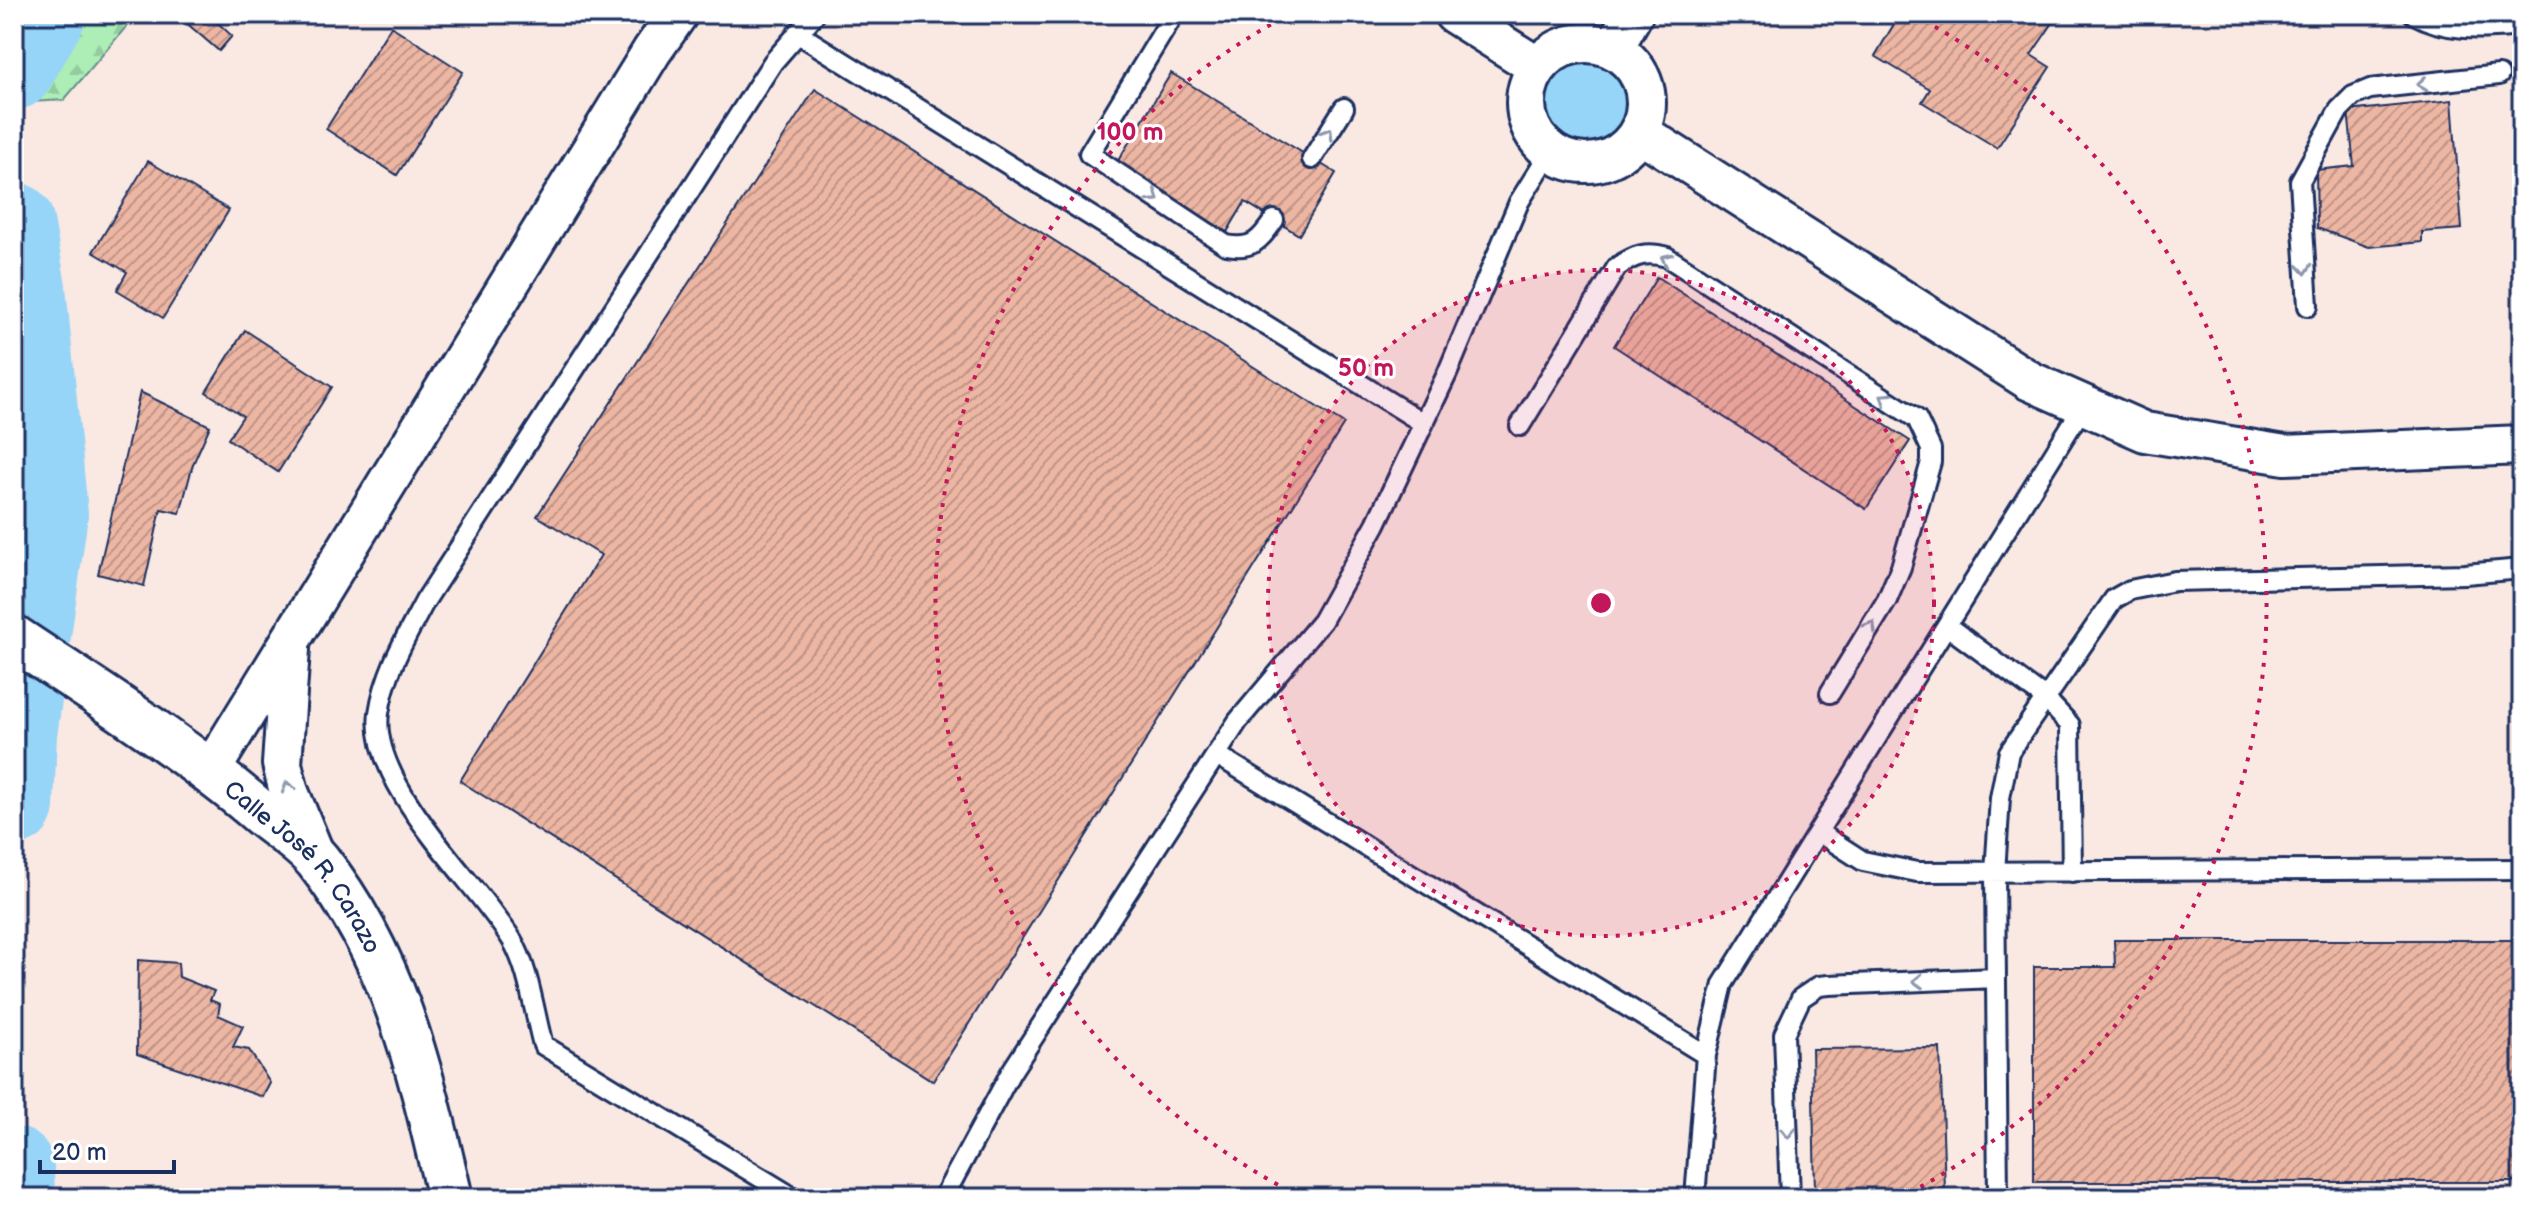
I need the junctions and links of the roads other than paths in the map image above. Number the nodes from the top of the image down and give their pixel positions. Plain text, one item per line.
1 (678, 14) edge
2 (815, 14) edge
3 (1174, 14) edge
4 (1454, 14) edge
5 (1633, 14) edge
6 (2414, 14) edge
7 (2522, 26) edge
8 (797, 33) junction
9 (1613, 49) junction
10 (1538, 67) junction
11 (2499, 75) dead end
12 (1344, 108) dead end
13 (1639, 132) junction
14 (1550, 152) junction
15 (1312, 159) dead end
16 (1274, 220) dead end
17 (2308, 306) dead end
18 (2084, 405) junction
19 (1423, 423) junction
20 (1520, 426) dead end
21 (2522, 445) edge
22 (2522, 569) edge
23 (1947, 626) junction
24 (14, 638) edge
25 (292, 639) junction
26 (1830, 693) dead end
27 (2046, 699) junction
28 (1217, 755) junction
29 (211, 770) junction
30 (1818, 832) junction
31 (317, 860) junction
32 (2522, 869) edge
33 (1995, 872) junction
34 (2072, 872) junction
35 (1996, 978) junction
36 (1706, 1055) junction
37 (450, 1198) edge
38 (794, 1198) edge
39 (943, 1198) edge
40 (1695, 1198) edge
41 (1790, 1198) edge
42 (1998, 1198) edge

1 - 25 street
2 - 8 lane
3 -> 16 lane
4 - 10 street
5 - 9 street
6 - 7 lane
8 - 19 lane
8 - 38 lane
9 - 10 street
9 - 13 street
10 - 14 street
11 -> 17 lane
15 -> 12 lane
13 - 14 street
13 - 18 street
14 - 19 lane
18 - 21 street
18 - 23 lane
19 - 28 lane
26 -> 20 lane
22 - 27 lane
23 - 27 lane
23 - 30 lane
24 - 29 street, Calle José R. Carazo
25 - 29 street
31 -> 25 street
27 - 33 lane
27 - 34 lane
28 - 36 lane
28 - 39 lane
29 - 31 street, Calle José R. Carazo
30 - 33 lane
30 - 36 lane
31 - 37 street, Calle José R. Carazo
32 - 34 lane
33 - 34 lane
33 - 35 lane
35 -> 41 lane
35 - 42 lane
36 - 40 lane

